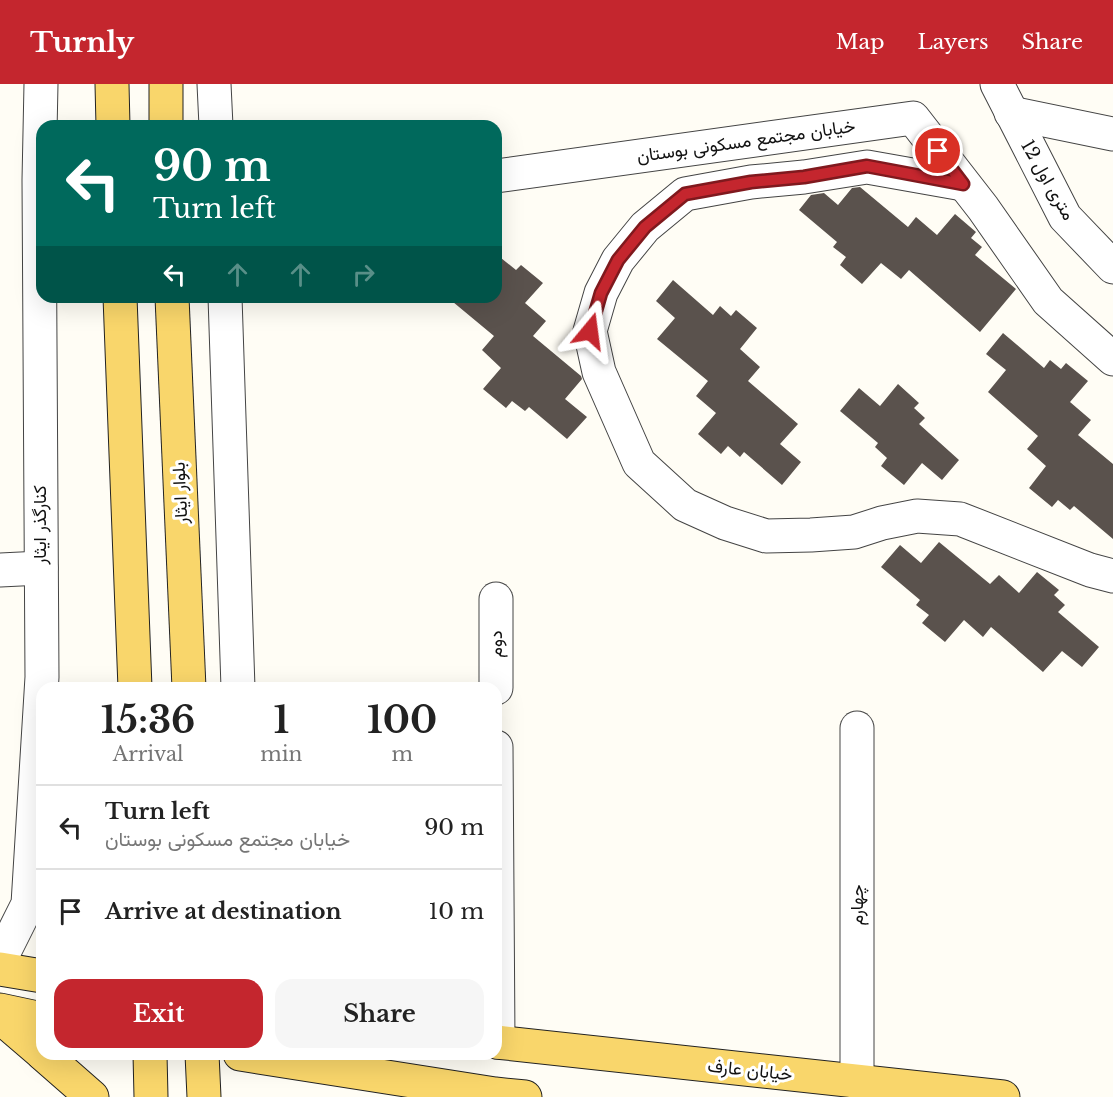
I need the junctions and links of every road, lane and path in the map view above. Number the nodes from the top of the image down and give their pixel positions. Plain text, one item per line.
1 (41, 84) edge
2 (112, 84) edge
3 (166, 84) edge
4 (214, 84) edge
5 (1004, 98) edge
6 (40, 120) edge
7 (113, 120) edge
8 (166, 120) edge
9 (216, 120) edge
10 (1113, 134) edge
11 (502, 175) edge
12 (963, 184) junction
13 (1113, 267) edge
14 (40, 303) edge
15 (120, 303) edge
16 (172, 303) edge
17 (225, 303) edge
18 (1113, 359) edge
19 (41, 568) junction
20 (0, 570) edge
21 (1113, 576) edge
22 (496, 599) dead end
23 (46, 682) edge
24 (135, 682) edge
25 (189, 682) edge
26 (238, 682) edge
27 (496, 682) edge
28 (857, 728) dead end
29 (36, 878) edge
30 (35, 898) edge
31 (0, 960) edge
32 (0, 969) edge
33 (36, 975) edge
34 (0, 1010) edge
35 (0, 1017) edge
36 (36, 1018) edge
37 (502, 1043) edge
38 (36, 1048) edge
39 (50, 1060) edge
40 (150, 1060) edge
41 (202, 1060) edge
42 (278, 1060) edge
43 (857, 1082) junction
44 (505, 1096) edge
45 (92, 1097) edge
46 (151, 1097) edge
47 (204, 1097) edge
48 (1003, 1097) edge

1 - 6 street, کنارگذر ایثار
2 - 7 main road
3 - 8 main road
4 - 9 street
5 - 10 street
5 - 13 street, 12 متری اول
11 - 12 street, خیابان مجتمع مسکونی بوستان
12 - 18 street, خیابان مجتمع مسکونی بوستان
12 - 21 street
14 - 19 street, کنارگذر ایثار
15 - 24 main road
16 - 25 main road, بلوار ایثار
17 - 26 street
19 - 20 street
19 - 23 street, کنارگذر ایثار
22 - 27 street, دوم
28 - 43 street, چهارم
29 - 30 street, کنارگذر ایثار
30 - 31 street, کنارگذر ایثار
32 - 33 main road
34 - 36 main road
35 - 38 main road
37 - 43 main road, خیابان عارف
39 - 45 main road
40 - 46 main road
41 - 47 main road
42 - 44 main road
43 - 48 main road, خیابان عارف

